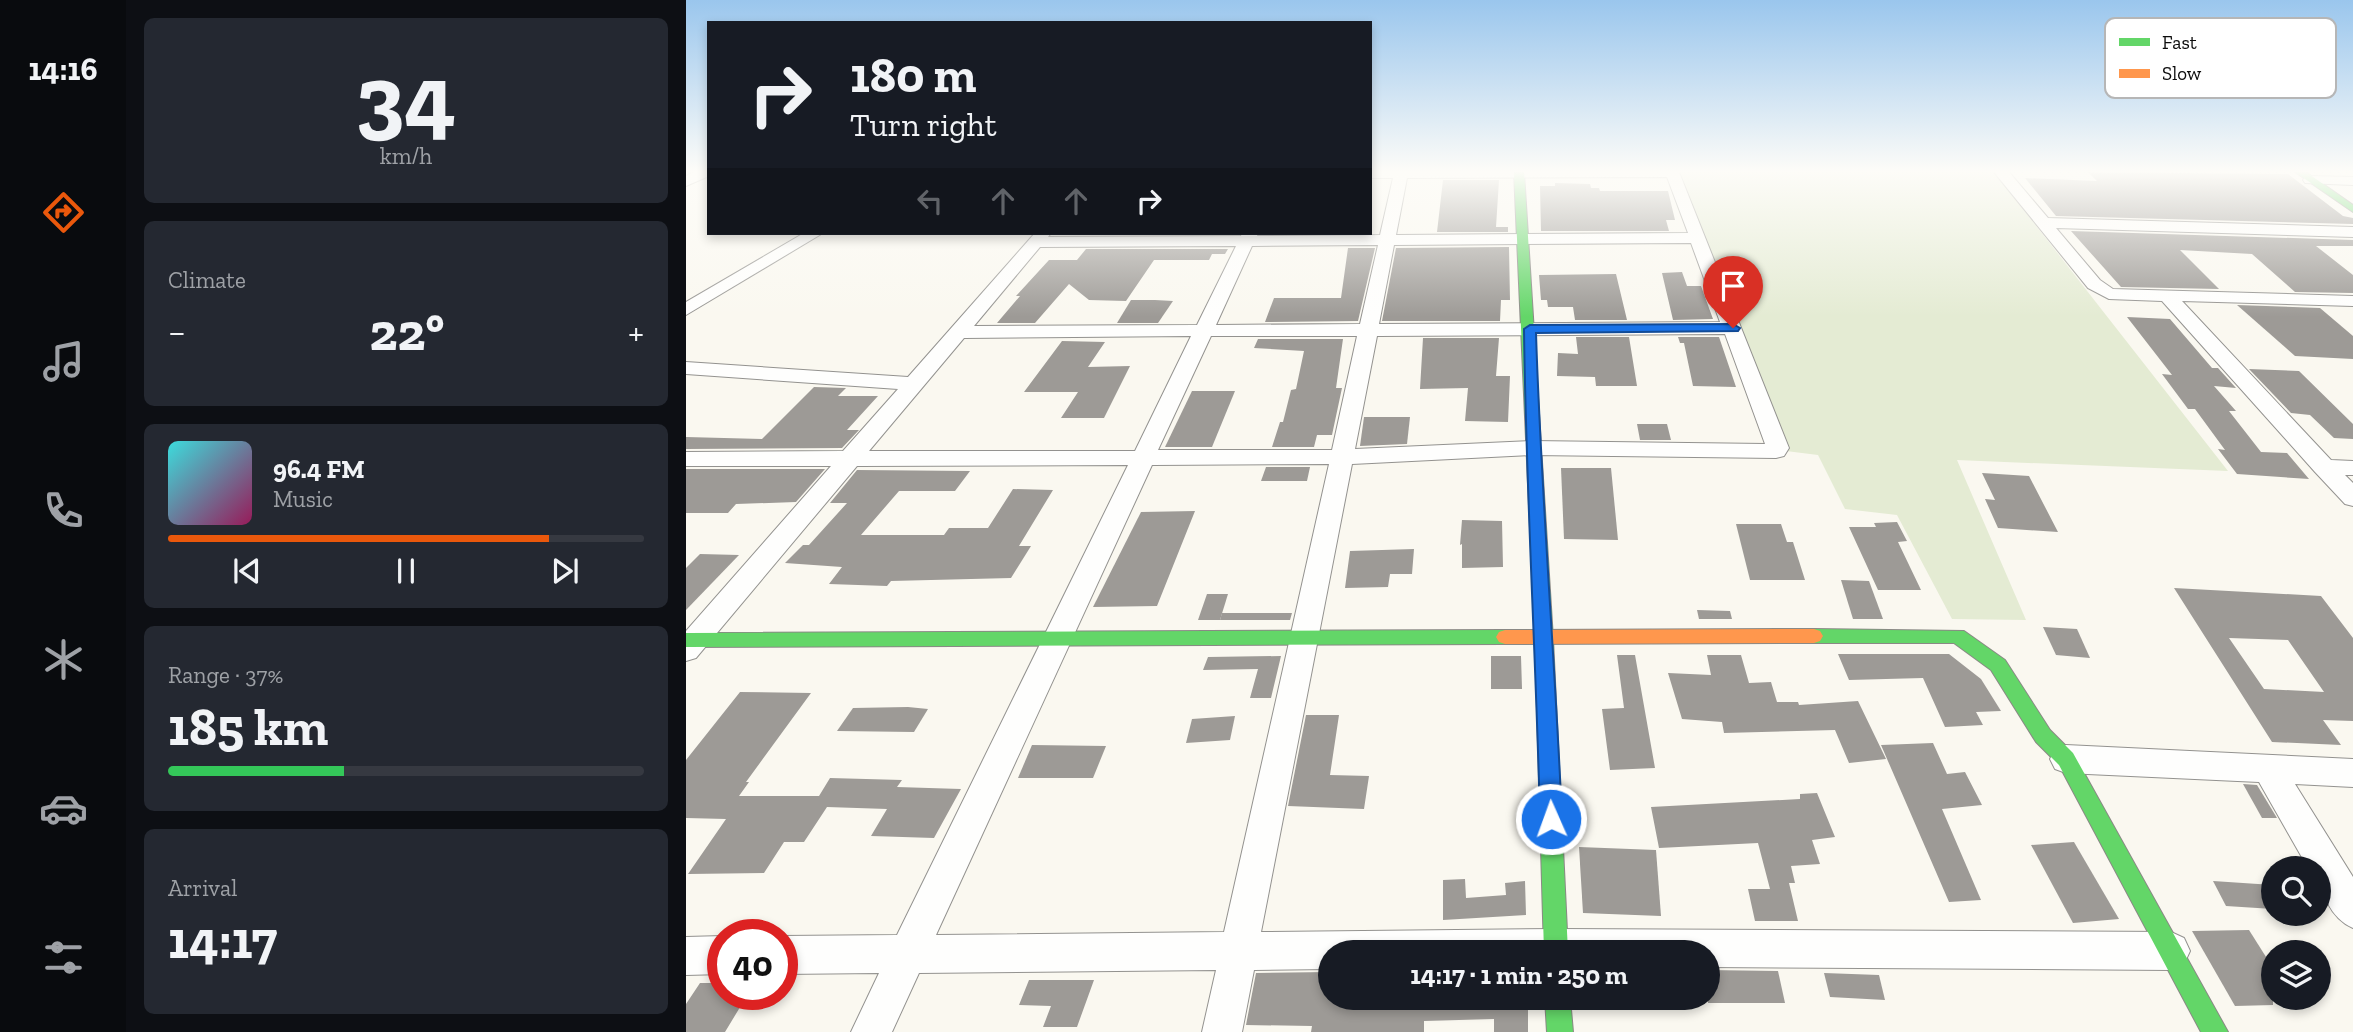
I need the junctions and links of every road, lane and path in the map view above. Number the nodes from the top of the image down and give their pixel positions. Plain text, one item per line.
1 (1391, 220) edge
2 (1522, 220) edge
3 (1692, 220) edge
4 (2041, 220) edge
5 (2043, 223) junction
6 (2353, 232) edge
7 (812, 235) edge
8 (1039, 237) edge
9 (1248, 237) edge
10 (1523, 238) junction
11 (1699, 238) junction
12 (1387, 240) junction
13 (2167, 296) junction
14 (2353, 301) edge
15 (686, 310) edge
16 (1733, 328) junction
17 (1530, 329) junction
18 (1203, 331) junction
19 (1367, 331) junction
20 (958, 332) junction
21 (686, 368) edge
22 (913, 384) junction
23 (1532, 448) junction
24 (1343, 457) junction
25 (686, 459) edge
26 (851, 459) junction
27 (1145, 459) junction
28 (2323, 467) junction
29 (2353, 468) edge
30 (2353, 498) edge
31 (1304, 638) junction
32 (1058, 639) junction
33 (1545, 639) junction
34 (689, 643) edge
35 (2066, 759) junction
36 (2268, 769) junction
37 (2353, 773) edge
38 (2353, 910) edge
39 (1556, 940) edge
40 (1239, 950) junction
41 (1318, 950) edge
42 (1720, 950) edge
43 (2171, 951) junction
44 (909, 953) junction
45 (707, 955) edge
46 (798, 955) edge
47 (686, 956) edge
48 (1559, 1010) edge
49 (872, 1032) edge
50 (1222, 1032) edge
51 (1560, 1032) edge
52 (2215, 1032) edge

1 - 12 street
2 - 10 street
3 - 11 street
4 - 5 street
5 - 6 street
5 - 13 street
7 - 15 street
8 - 9 street
8 - 20 street
9 - 12 street
9 - 18 street
10 - 11 street
10 - 12 street
10 - 17 street
11 - 16 street
12 - 19 street
13 - 14 street
13 - 28 street
16 - 17 street
16 - 23 street
17 - 19 street
17 - 23 street
18 - 19 street
18 - 20 street
18 - 27 street
19 - 24 street
20 - 22 street
21 - 22 street
22 - 26 street
23 - 24 street
23 - 33 street
24 - 27 street
24 - 31 street
25 - 26 street
26 - 27 street
26 - 34 street
27 - 32 street
28 - 29 street
28 - 30 street
31 - 32 street
31 - 33 street
31 - 40 street
32 - 34 street
32 - 44 street
33 - 35 street
33 - 39 street
35 - 36 street
35 - 43 street
36 - 37 street
36 - 38 street
40 - 41 street
40 - 44 street
40 - 50 street
42 - 43 street
43 - 52 street
44 - 46 street
44 - 49 street
45 - 47 street
48 - 51 street

